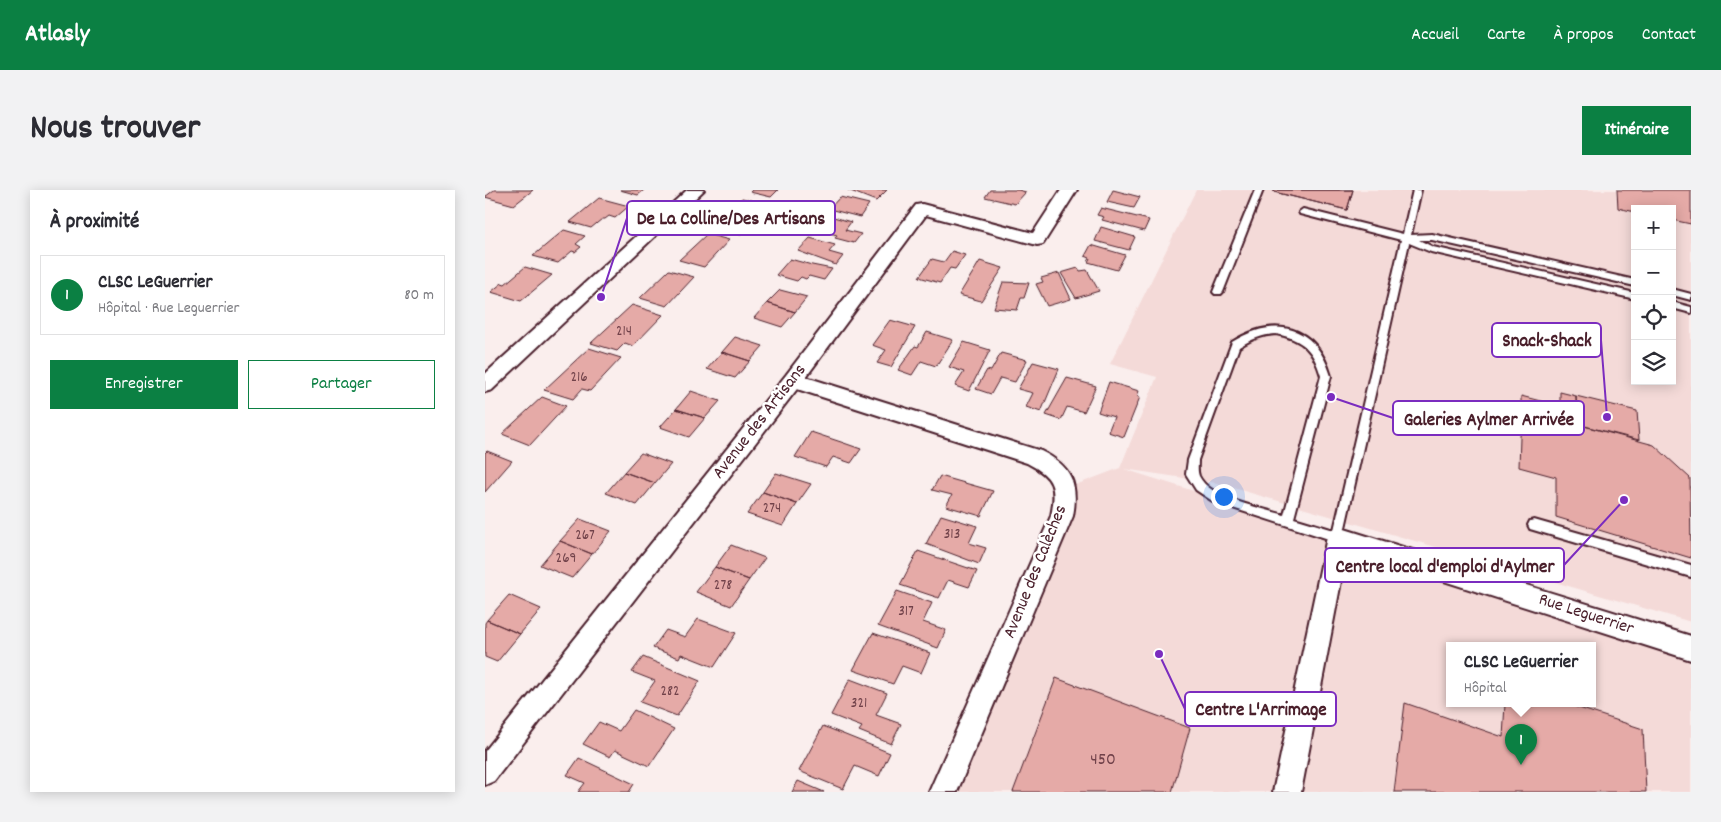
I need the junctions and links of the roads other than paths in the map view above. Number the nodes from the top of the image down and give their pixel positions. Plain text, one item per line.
1 (696, 190) edge
2 (1069, 190) edge
3 (1259, 190) edge
4 (1417, 190) edge
5 (1303, 212) dead end
6 (1406, 238) junction
7 (1631, 282) edge
8 (1218, 292) dead end
9 (1676, 293) edge
10 (1631, 295) edge
11 (1691, 296) edge
12 (1676, 306) edge
13 (1691, 310) edge
14 (793, 380) junction
15 (485, 385) edge
16 (1288, 520) junction
17 (1534, 525) dead end
18 (1338, 537) junction
19 (1691, 571) edge
20 (1691, 648) edge
21 (485, 772) edge
22 (943, 792) edge
23 (1287, 792) edge

1 - 15 street
2 - 14 street, Avenue des Artisans
3 - 8 lane
4 - 6 lane
5 - 6 lane
6 - 7 lane
6 - 10 lane
6 - 18 lane
9 - 11 lane
12 - 13 lane
14 - 21 street, Avenue des Artisans
14 - 22 street, Avenue des Calèches
16 - 16 lane
16 - 18 lane
17 - 19 lane
18 - 20 street, Rue Leguerrier
18 - 23 street

